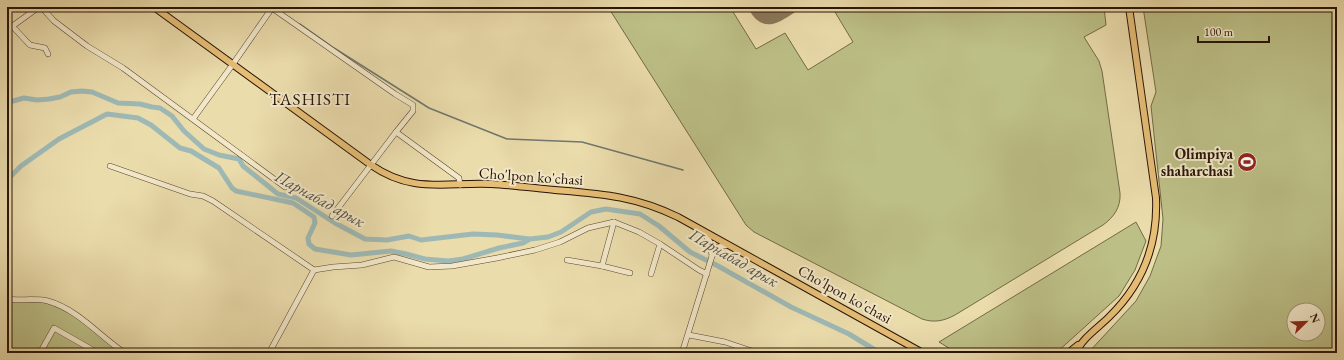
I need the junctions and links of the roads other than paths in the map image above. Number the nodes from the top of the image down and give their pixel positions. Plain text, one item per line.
1 (39, 7) edge
2 (43, 7) edge
3 (154, 7) edge
4 (263, 7) edge
5 (1129, 7) edge
6 (269, 12) junction
7 (13, 27) junction
8 (7, 30) edge
9 (48, 54) dead end
10 (234, 64) junction
11 (193, 119) junction
12 (396, 132) junction
13 (372, 165) junction
14 (110, 166) dead end
15 (460, 184) junction
16 (285, 187) dead end
17 (332, 216) dead end
18 (614, 222) junction
19 (698, 228) junction
20 (660, 244) junction
21 (732, 247) junction
22 (712, 256) junction
23 (567, 260) dead end
24 (602, 266) junction
25 (314, 270) junction
26 (708, 271) junction
27 (630, 273) dead end
28 (651, 274) dead end
29 (7, 299) edge
30 (689, 334) junction
31 (1083, 341) junction
32 (40, 353) edge
33 (98, 353) edge
34 (125, 353) edge
35 (269, 353) edge
36 (682, 353) edge
37 (758, 353) edge
38 (923, 353) edge
39 (1068, 353) edge
40 (1076, 353) edge

1 - 7 street
2 - 11 street
3 - 10 main road, Cho'lpon ko'chasi
4 - 6 street
5 - 31 main road
6 - 10 street
6 - 12 street
7 - 8 street
7 - 9 street
10 - 11 street
10 - 13 main road, Cho'lpon ko'chasi
11 - 16 street
12 - 13 street
12 - 15 street
13 - 15 main road, Cho'lpon ko'chasi
13 - 17 street
14 - 25 street
15 - 19 main road, Cho'lpon ko'chasi
18 - 20 street
18 - 24 street
18 - 25 street
19 - 21 main road, Cho'lpon ko'chasi
19 - 22 street
20 - 26 street
20 - 28 street
21 - 22 street
21 - 38 main road, Cho'lpon ko'chasi
22 - 26 street
23 - 24 street
24 - 27 street
25 - 35 street
26 - 30 street
29 - 34 street
30 - 36 street
30 - 37 street
31 - 39 main road
31 - 40 main road
32 - 33 street

